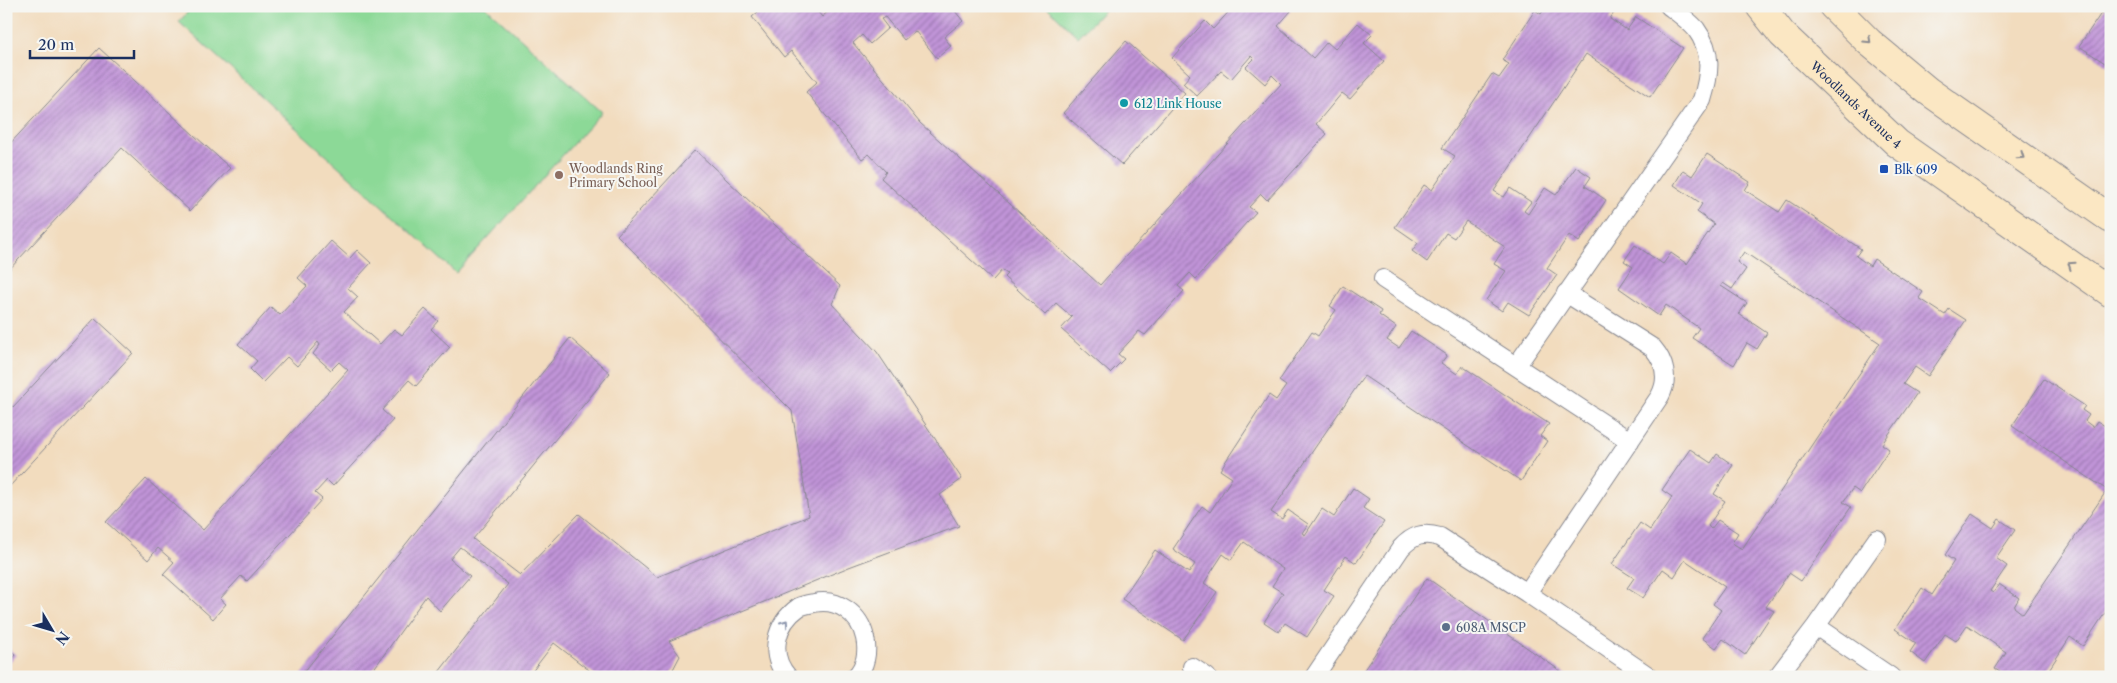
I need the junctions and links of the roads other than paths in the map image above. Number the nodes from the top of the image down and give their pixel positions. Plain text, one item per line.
1 (1669, 6) edge
2 (1760, 6) edge
3 (1833, 6) edge
4 (2111, 219) edge
5 (1384, 279) dead end
6 (1566, 292) junction
7 (2111, 293) edge
8 (1517, 365) junction
9 (1630, 441) junction
10 (1877, 540) dead end
11 (1527, 592) junction
12 (1816, 626) junction
13 (1192, 667) dead end
14 (788, 677) edge
15 (855, 677) edge
16 (1207, 677) edge
17 (1314, 677) edge
18 (1650, 677) edge
19 (1777, 677) edge
20 (1890, 677) edge

1 - 6 lane
7 -> 2 main road, Woodlands Avenue 4
3 -> 4 main road
5 - 8 lane
6 - 8 lane
6 - 9 lane
8 - 9 lane
9 - 11 lane
10 - 12 lane
11 - 17 lane
11 - 18 lane
12 - 19 lane
12 - 20 lane
13 - 16 lane
14 -> 15 lane

